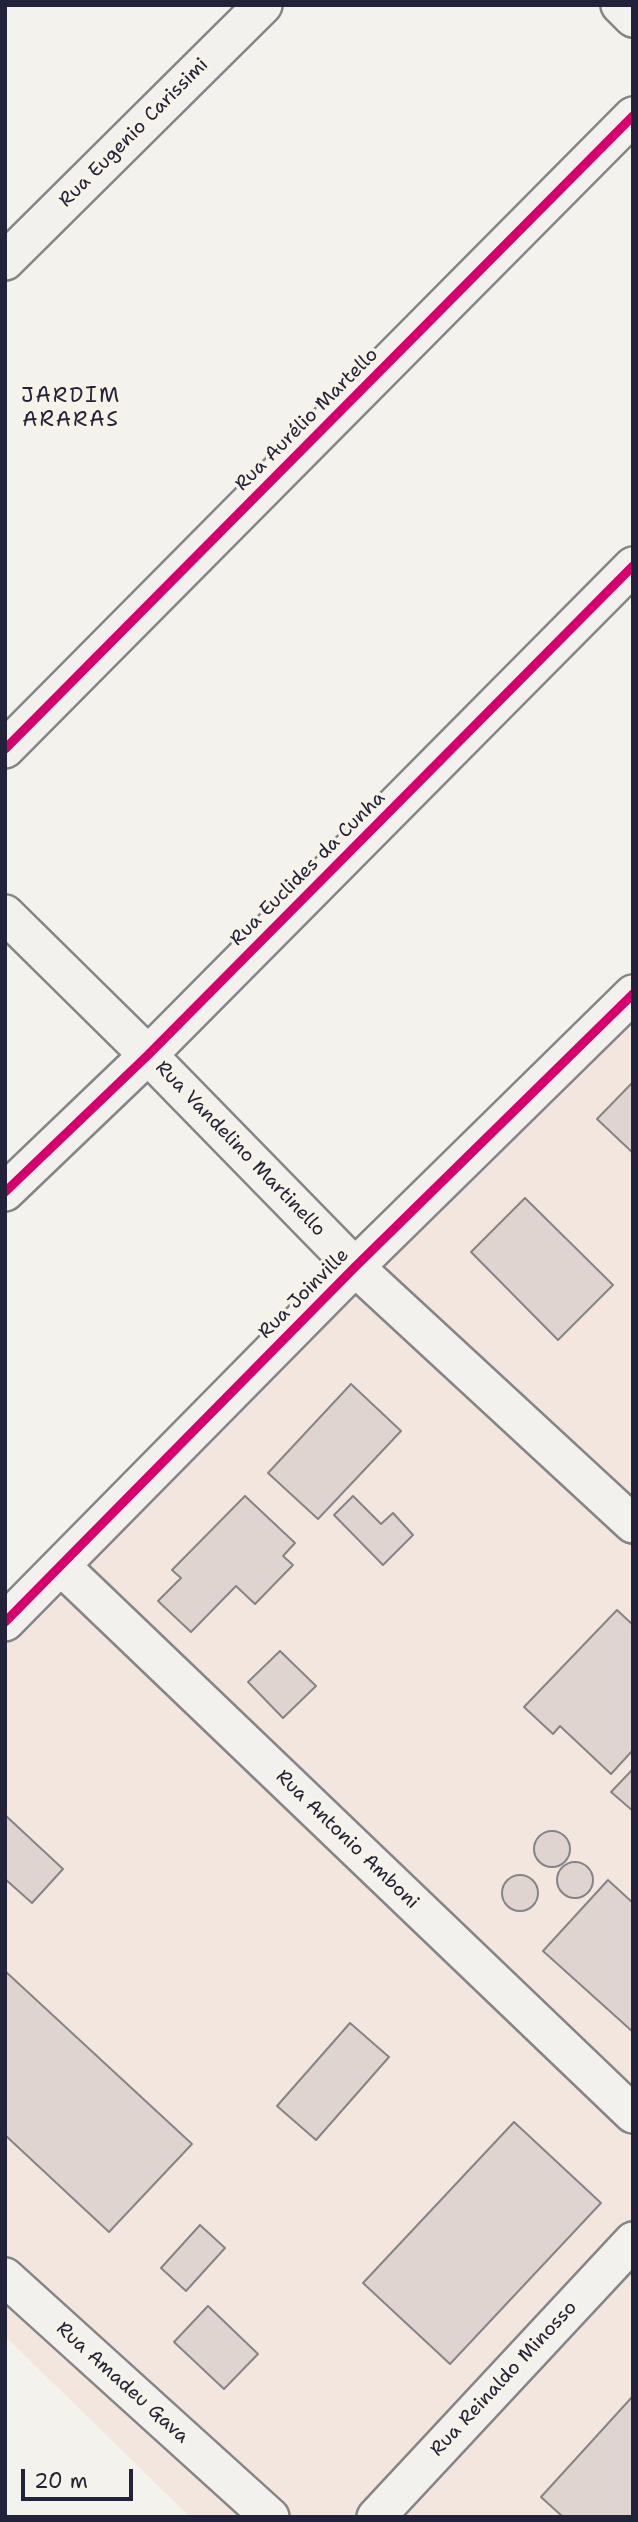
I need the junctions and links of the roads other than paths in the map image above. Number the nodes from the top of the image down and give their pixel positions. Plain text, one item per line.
1 (263, 5) edge
2 (620, 5) edge
3 (633, 18) edge
4 (633, 116) edge
5 (5, 261) edge
6 (633, 566) edge
7 (5, 749) edge
8 (5, 914) edge
9 (633, 995) edge
10 (148, 1055) junction
11 (5, 1192) edge
12 (355, 1267) junction
13 (633, 1524) edge
14 (61, 1566) junction
15 (5, 1622) edge
16 (633, 2114) edge
17 (633, 2241) edge
18 (5, 2277) edge
19 (270, 2517) edge
20 (376, 2517) edge

1 - 5 street, Rua Eugenio Carissimi
2 - 3 street
4 - 7 street, Rua Aurélio Martello
6 - 10 street, Rua Euclides da Cunha
8 - 10 street, Rua Vandelino Martinello
9 - 12 street, Rua Joinville
10 - 11 street, Rua Euclides da Cunha
10 - 12 street, Rua Vandelino Martinello
12 - 13 street, Rua Vandelino Martinello
12 - 14 street, Rua Joinville
14 - 15 street, Rua Joinville
14 - 16 street, Rua Antonio Amboni
17 - 20 street, Rua Reinaldo Minosso
18 - 19 street, Rua Amadeu Gava

